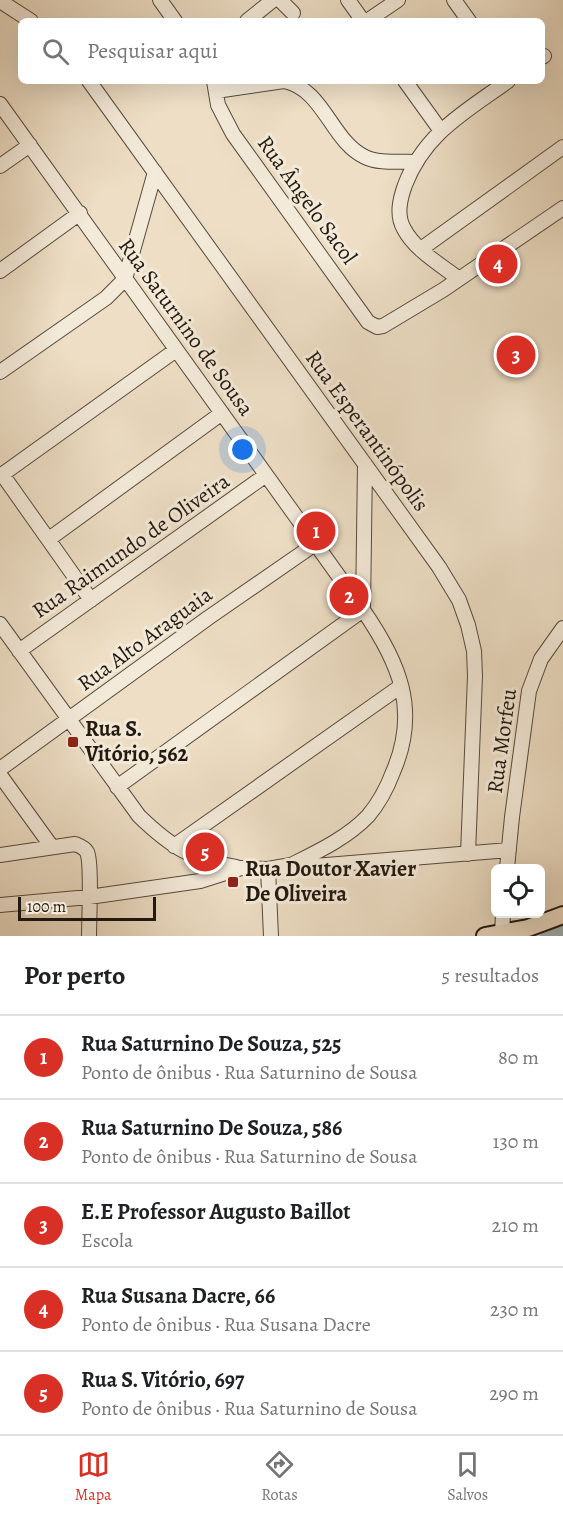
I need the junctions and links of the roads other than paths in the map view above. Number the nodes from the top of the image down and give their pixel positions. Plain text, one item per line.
1 (160, 0) edge
2 (273, 0) edge
3 (280, 0) edge
4 (348, 0) edge
5 (398, 0) edge
6 (454, 0) edge
7 (0, 1) edge
8 (293, 13) dead end
9 (26, 18) edge
10 (173, 18) edge
11 (250, 18) edge
12 (361, 18) edge
13 (371, 18) edge
14 (467, 18) edge
15 (91, 84) edge
16 (243, 84) edge
17 (293, 84) edge
18 (407, 84) edge
19 (504, 84) edge
20 (215, 86) edge
21 (0, 104) edge
22 (441, 131) junction
23 (30, 145) junction
24 (563, 147) edge
25 (416, 162) junction
26 (0, 166) edge
27 (155, 172) junction
28 (562, 212) edge
29 (80, 213) junction
30 (421, 249) junction
31 (0, 271) edge
32 (125, 279) junction
33 (459, 279) junction
34 (176, 350) junction
35 (0, 372) edge
36 (222, 412) junction
37 (365, 464) junction
38 (1, 475) edge
39 (266, 475) junction
40 (49, 539) junction
41 (315, 544) junction
42 (92, 600) junction
43 (363, 610) junction
44 (0, 624) edge
45 (563, 628) edge
46 (20, 651) junction
47 (401, 686) junction
48 (69, 720) junction
49 (0, 770) edge
50 (0, 775) edge
51 (117, 787) junction
52 (174, 846) junction
53 (52, 847) junction
54 (509, 850) junction
55 (468, 854) junction
56 (0, 855) edge
57 (507, 864) edge
58 (291, 865) junction
59 (242, 868) junction
60 (268, 869) junction
61 (88, 897) junction
62 (0, 905) edge
63 (563, 915) edge
64 (501, 918) edge
65 (494, 935) edge
66 (89, 936) edge
67 (271, 936) edge

1 - 10 street
2 - 11 street
3 - 8 street
4 - 12 street
5 - 13 street
6 - 14 street
7 - 9 street
15 - 27 street, Rua Esperantinópolis
16 - 20 street
17 - 25 street
18 - 22 street
19 - 22 street
20 - 33 street, Rua Ângelo Sacol
21 - 23 street, Rua Saturnino de Sousa
22 - 25 street
23 - 26 street
23 - 29 street, Rua Saturnino de Sousa
24 - 30 street
25 - 30 street
27 - 32 street
27 - 37 street, Rua Esperantinópolis
28 - 33 street
29 - 31 street
29 - 32 street, Rua Saturnino de Sousa
30 - 33 street
32 - 34 street, Rua Saturnino de Sousa
32 - 35 street
34 - 36 street, Rua Saturnino de Sousa
34 - 38 street
36 - 39 street, Rua Saturnino de Sousa
36 - 40 street
37 - 43 street
37 - 55 street, Rua Esperantinópolis
38 - 40 street
39 - 41 street, Rua Saturnino de Sousa
39 - 42 street, Rua Raimundo de Oliveira
40 - 42 street
41 - 43 street, Rua Saturnino de Sousa
41 - 48 street, Rua Alto Araguaia
42 - 46 street, Rua Raimundo de Oliveira
43 - 47 street, Rua Saturnino de Sousa
43 - 51 street
44 - 46 street
45 - 54 street, Rua Morfeu
46 - 48 street
47 - 52 street
47 - 58 street, Rua Saturnino de Sousa
48 - 49 street, Rua Alto Araguaia
48 - 51 street
50 - 53 street
51 - 52 street
52 - 59 street
53 - 56 street
53 - 61 street
54 - 55 street
54 - 57 street, Rua Morfeu
55 - 58 street
58 - 60 street
59 - 60 street
59 - 61 street
60 - 67 street
61 - 62 street
61 - 66 street
63 - 65 main road
64 - 65 street

